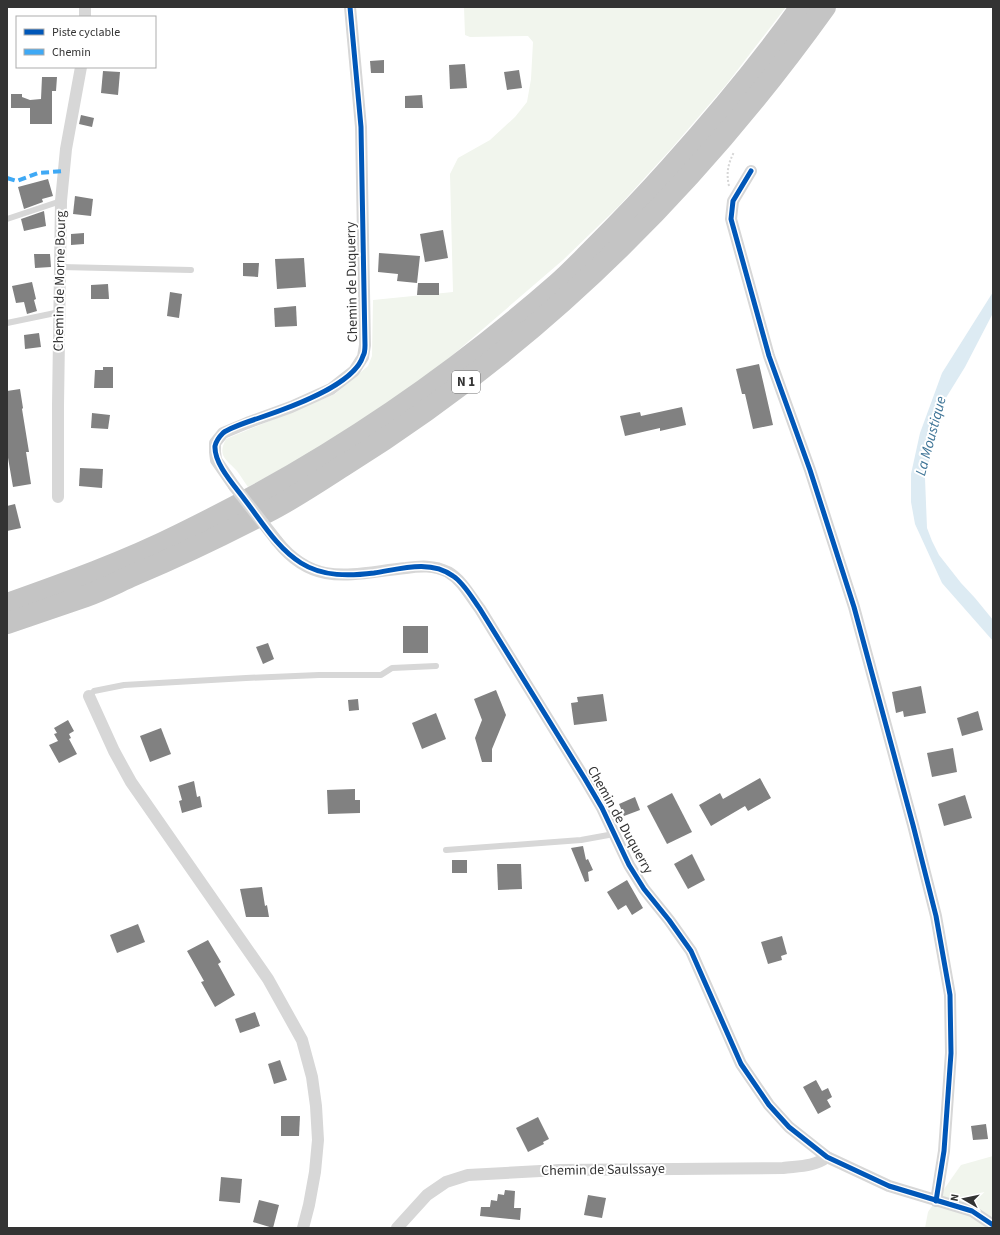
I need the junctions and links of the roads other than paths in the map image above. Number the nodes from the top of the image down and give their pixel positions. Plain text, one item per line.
1 (350, 7) edge
2 (801, 7) edge
3 (825, 7) edge
4 (81, 68) edge
5 (751, 170) dead end
6 (61, 201) junction
7 (7, 219) edge
8 (61, 267) junction
9 (191, 270) dead end
10 (60, 312) junction
11 (7, 323) edge
12 (58, 498) dead end
13 (7, 604) edge
14 (7, 623) edge
15 (436, 666) dead end
16 (88, 696) joint
17 (614, 834) junction
18 (446, 850) dead end
19 (827, 1157) junction
20 (936, 1200) junction
21 (993, 1225) edge
22 (303, 1228) edge
23 (396, 1228) edge

1 - 17 street, Chemin de Duquerry, bridge
2 - 13 highway, N 1
3 - 14 highway, N 1
4 - 6 street, Chemin de Morne Bourg
5 - 20 street
6 - 7 lane
6 - 8 street, Chemin de Morne Bourg
8 - 9 lane
8 - 10 street, Chemin de Morne Bourg
10 - 11 lane
10 - 12 street, Chemin de Morne Bourg
15 - 16 lane
16 - 22 street
17 - 18 lane
17 - 19 street, Chemin de Duquerry
19 - 20 street, Chemin de Duquerry
19 - 23 street, Chemin de Saulssaye
20 - 21 street, Chemin de Duquerry

